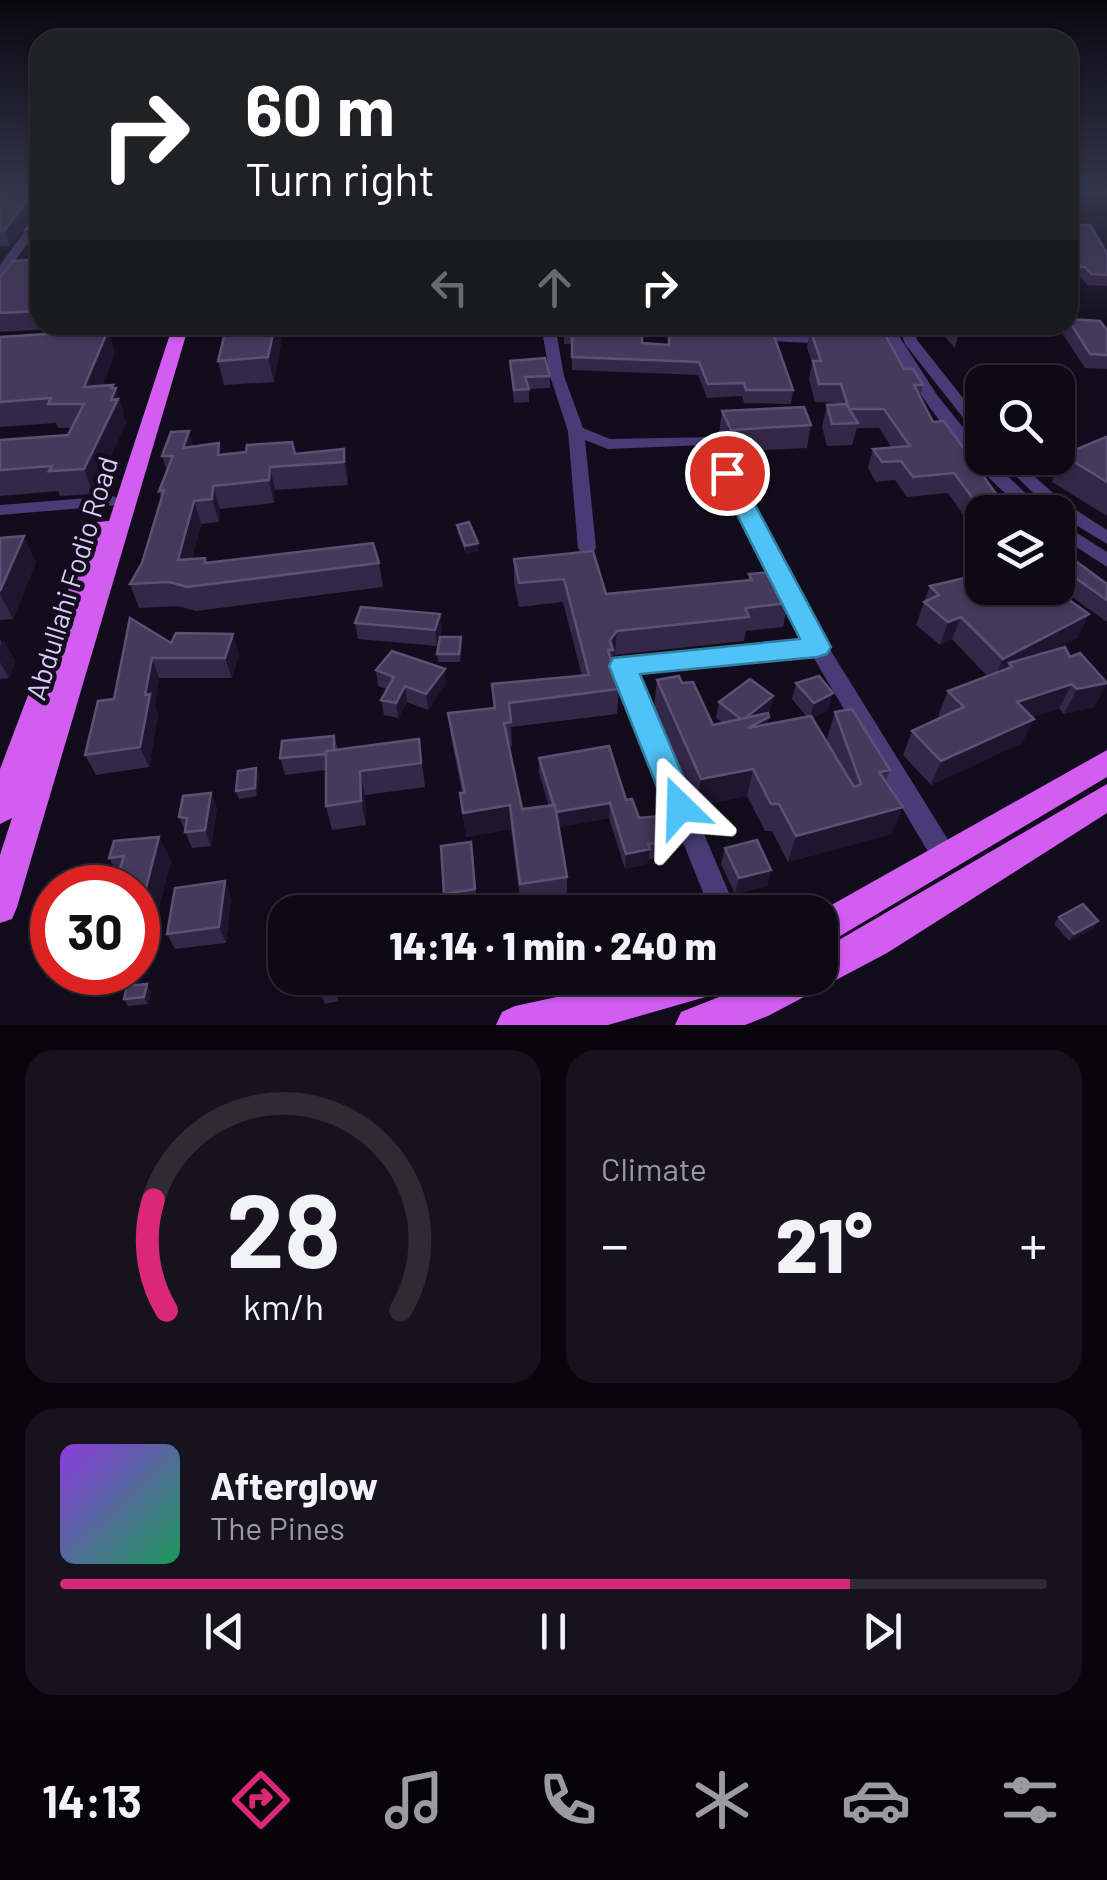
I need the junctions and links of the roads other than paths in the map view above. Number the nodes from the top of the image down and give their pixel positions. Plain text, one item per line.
1 (25, 239) edge
2 (0, 273) edge
3 (169, 335) edge
4 (178, 335) edge
5 (549, 335) edge
6 (890, 335) edge
7 (908, 335) edge
8 (741, 336) edge
9 (836, 340) edge
10 (875, 342) edge
11 (894, 343) junction
12 (965, 410) edge
13 (576, 432) junction
14 (1022, 475) edge
15 (1018, 495) edge
16 (112, 501) junction
17 (0, 510) edge
18 (1107, 538) edge
19 (1075, 539) edge
20 (588, 548) edge
21 (1107, 561) edge
22 (817, 647) junction
23 (1107, 762) edge
24 (1107, 797) edge
25 (0, 810) edge
26 (946, 859) junction
27 (717, 895) edge
28 (0, 907) edge
29 (838, 921) edge
30 (838, 961) edge
31 (648, 995) edge
32 (771, 995) edge
33 (515, 1025) edge
34 (694, 1025) edge

1 - 2 street
3 - 16 main road, Abdullahi Fodio Road
4 - 28 main road, Abdullahi Fodio Road
5 - 13 street
6 - 11 street
7 - 12 street
8 - 9 street
10 - 11 street
11 - 15 street
13 - 20 street
13 - 22 street
14 - 18 street
16 - 17 street
16 - 25 main road, Abdullahi Fodio Road
19 - 21 street
22 - 26 street
22 - 27 street
23 - 26 main road
24 - 30 main road
26 - 29 main road
31 - 33 main road
32 - 34 main road

